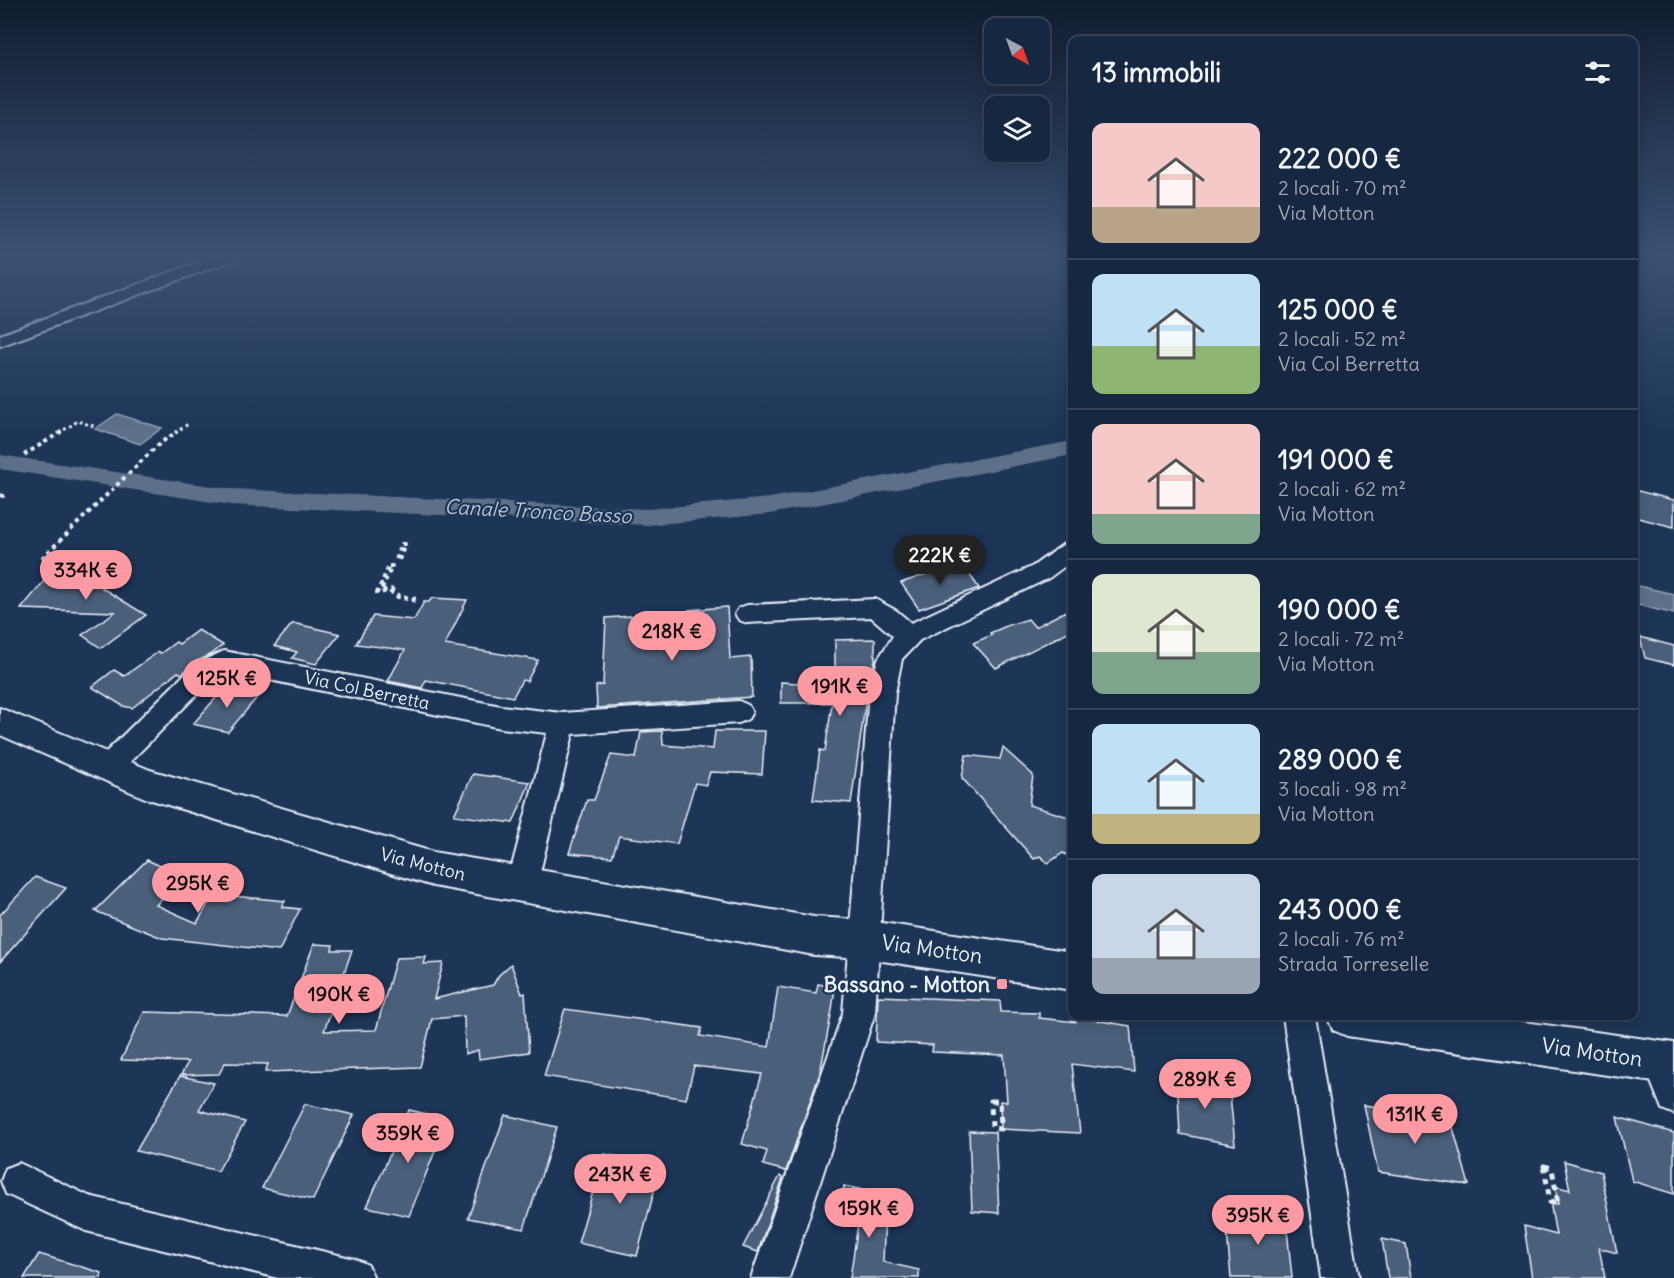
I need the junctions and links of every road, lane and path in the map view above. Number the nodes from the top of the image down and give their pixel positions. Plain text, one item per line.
1 (75, 313) edge
2 (0, 340) edge
3 (188, 423) dead end
4 (96, 427) dead end
5 (24, 455) dead end
6 (1068, 553) edge
7 (42, 558) dead end
8 (416, 601) joint
9 (747, 614) dead end
10 (909, 636) junction
11 (739, 712) dead end
12 (1, 723) edge
13 (562, 724) junction
14 (107, 768) junction
15 (522, 885) junction
16 (864, 939) junction
17 (1068, 970) edge
18 (1300, 1020) edge
19 (1369, 1020) edge
20 (1669, 1074) edge
21 (1001, 1129) joint
22 (19, 1180) dead end
23 (1550, 1202) joint
24 (355, 1278) edge
25 (770, 1278) edge
26 (1340, 1278) edge

1 - 2 street
3 - 7 path
4 - 5 path
6 - 10 street, Via Motton
8 - 8 path
9 - 10 street
10 - 16 street, Via Motton
11 - 13 street, Via Col Berretta
12 - 14 main road, Via Motton
13 - 14 street, Via Col Berretta
13 - 15 street
14 - 15 main road, Via Motton
15 - 16 main road, Via Motton
16 - 17 main road, Via Motton
16 - 25 street
18 - 26 street
19 - 20 main road, Via Motton
21 - 21 path
22 - 24 street
23 - 23 path

